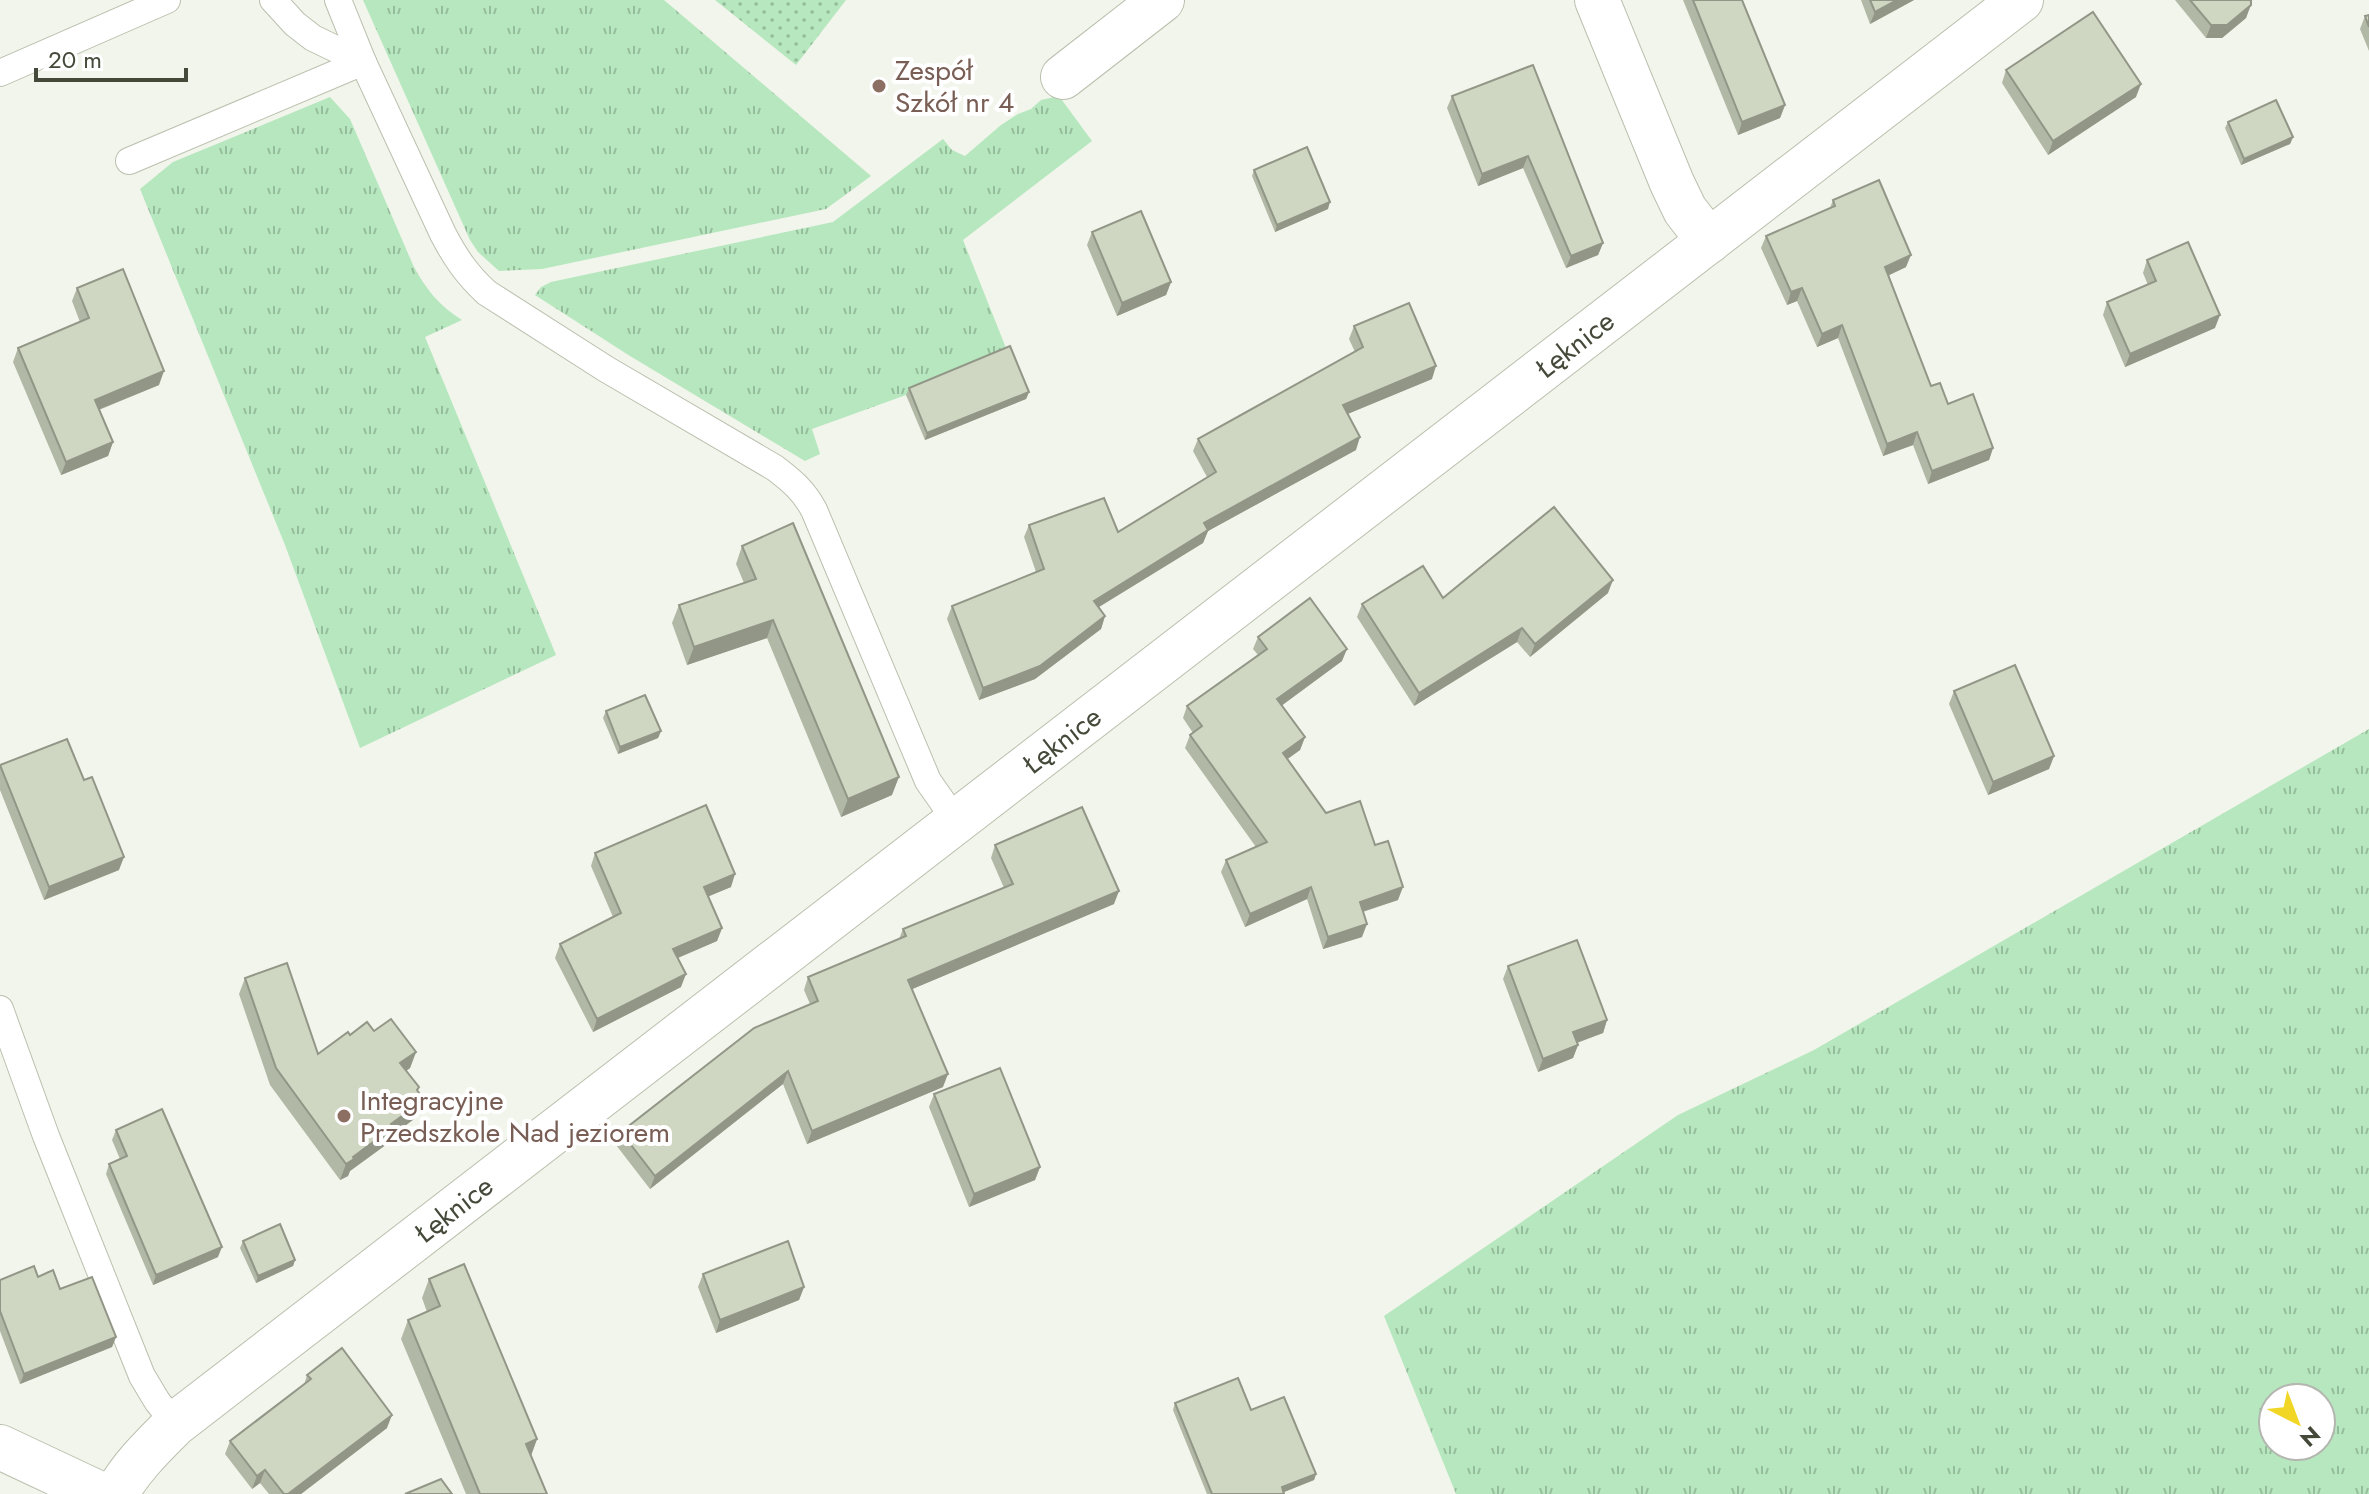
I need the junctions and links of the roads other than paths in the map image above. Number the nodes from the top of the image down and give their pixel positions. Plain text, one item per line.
1 (273, 0) edge
2 (338, 0) edge
3 (1162, 0) edge
4 (1597, 0) edge
5 (2021, 0) edge
6 (160, 1) edge
7 (363, 62) junction
8 (0, 73) edge
9 (1063, 77) dead end
10 (129, 161) dead end
11 (1709, 241) junction
12 (956, 821) junction
13 (0, 1009) edge
14 (175, 1424) junction
15 (0, 1447) edge
16 (100, 1494) edge
17 (116, 1494) edge

1 - 7 lane
2 - 7 lane
3 - 9 street
4 - 11 street
5 - 11 street, Łęknice
6 - 8 lane
7 - 10 lane
7 - 12 lane
11 - 12 street, Łęknice
12 - 14 street, Łęknice
13 - 14 lane
14 - 17 street, Łęknice
15 - 16 street

